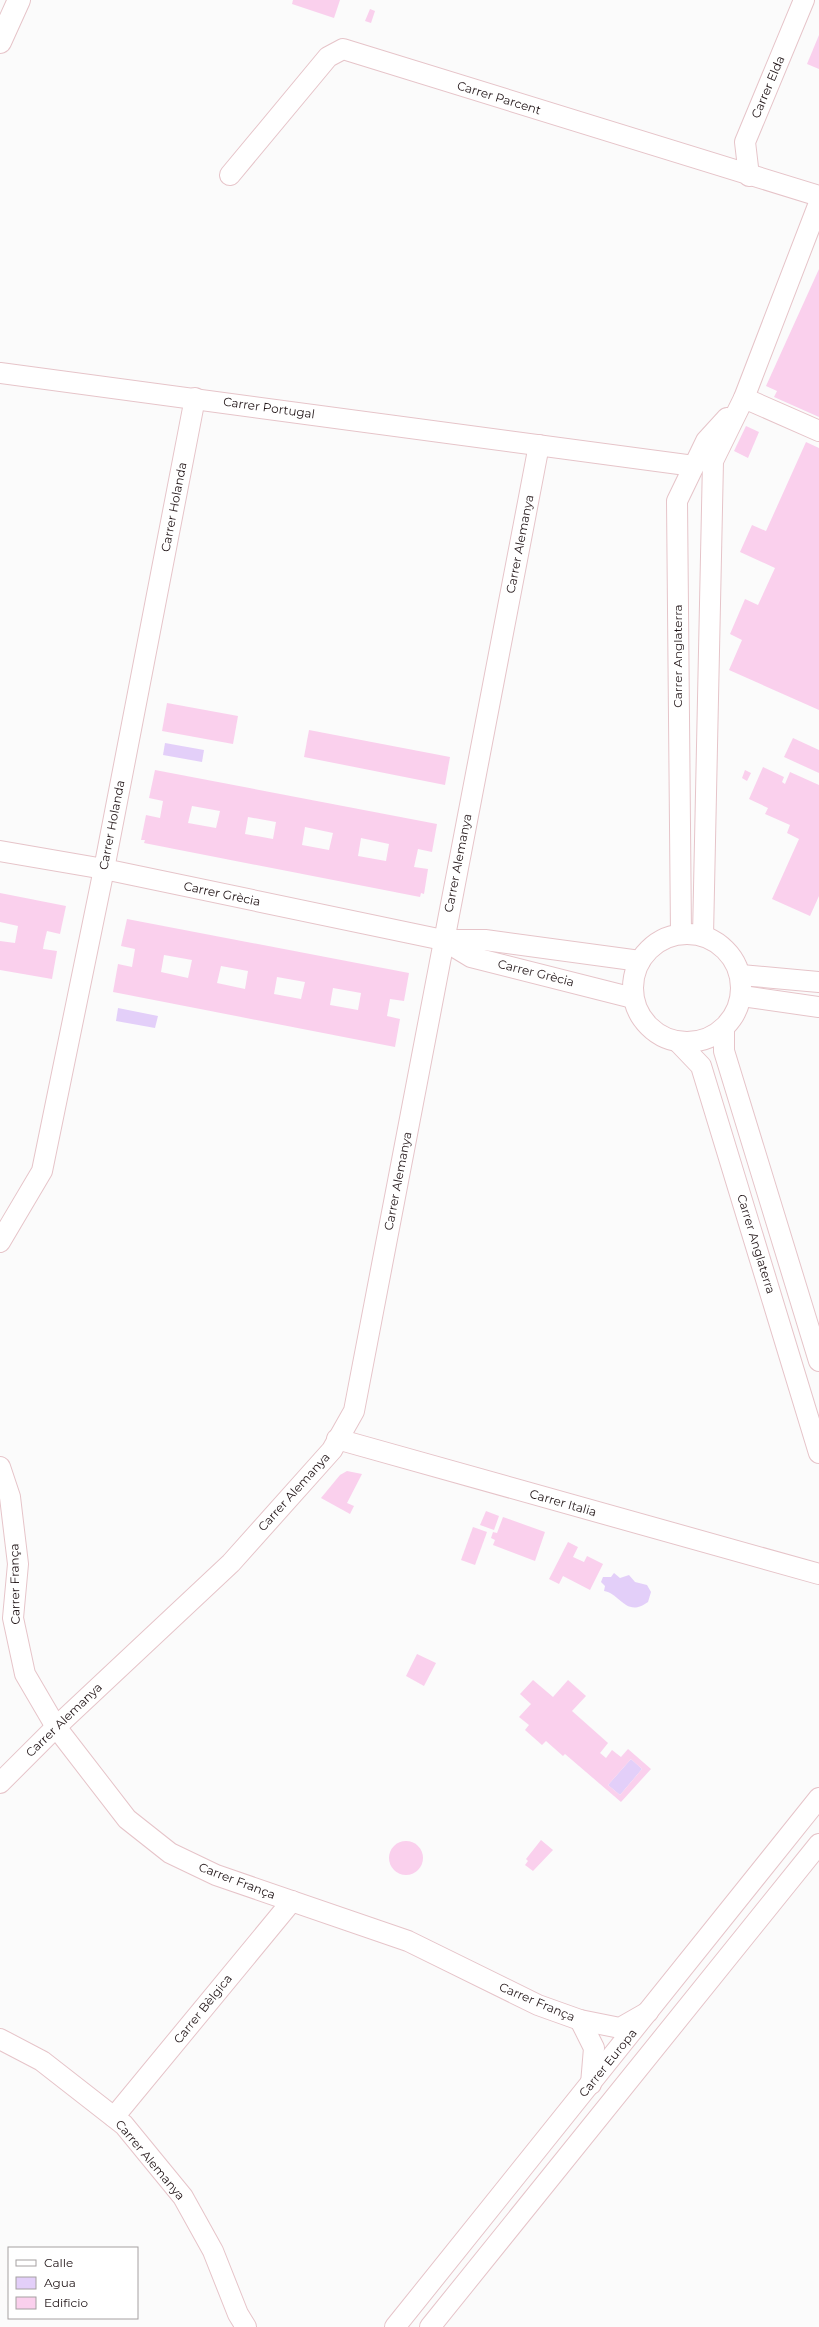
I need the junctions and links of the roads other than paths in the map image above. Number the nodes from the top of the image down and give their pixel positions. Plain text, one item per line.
1 (19, 0) edge
2 (804, 0) edge
3 (0, 42) edge
4 (230, 175) dead end
5 (749, 176) junction
6 (819, 196) edge
7 (819, 203) edge
8 (0, 373) edge
9 (195, 398) junction
10 (744, 398) junction
11 (819, 431) edge
12 (539, 445) junction
13 (694, 466) junction
14 (0, 851) edge
15 (104, 869) junction
16 (681, 934) junction
17 (703, 936) junction
18 (444, 940) junction
19 (640, 961) junction
20 (741, 975) junction
21 (819, 982) edge
22 (742, 996) junction
23 (633, 998) junction
24 (819, 1007) edge
25 (724, 1029) junction
26 (679, 1043) junction
27 (0, 1242) edge
28 (819, 1361) edge
29 (337, 1439) junction
30 (819, 1453) edge
31 (0, 1467) edge
32 (819, 1562) edge
33 (789, 1566) junction
34 (819, 1574) edge
35 (56, 1727) junction
36 (0, 1783) edge
37 (819, 1798) edge
38 (819, 1844) edge
39 (292, 1901) junction
40 (648, 2012) junction
41 (580, 2020) junction
42 (0, 2039) edge
43 (591, 2084) junction
44 (114, 2117) junction
45 (246, 2327) edge
46 (395, 2327) edge
47 (430, 2327) edge

1 - 3 highway
2 - 5 street, Carrer Elda
4 - 5 street, Carrer Parcent
5 - 6 street, Carrer Parcent
7 - 10 street
8 - 9 street, Carrer Portugal
9 - 12 street, Carrer Portugal
9 - 15 street, Carrer Holanda
10 - 11 street
10 - 13 street, Carrer Anglaterra
10 - 17 street
12 - 13 street, Carrer Portugal
12 - 18 street, Carrer Alemanya
13 - 16 street, Carrer Anglaterra
14 - 15 street, Carrer Grècia
15 - 18 street, Carrer Grècia
15 - 27 street, Carrer Holanda
16 - 17 street
16 - 19 street
17 - 20 street
18 - 19 street, Carrer Grècia
18 - 23 street, Carrer Grècia
18 - 29 street, Carrer Alemanya
19 - 23 street
20 - 21 street
20 - 22 street
22 - 24 street
22 - 25 street
23 - 26 street
25 - 26 street
25 - 28 street
26 - 30 street, Carrer Anglaterra
29 - 33 street, Carrer Italia
29 - 35 street, Carrer Alemanya
31 - 35 street, Carrer França
32 - 33 street, Carrer Italia
33 - 34 street, Carrer Italia
35 - 36 street, Carrer Alemanya
35 - 39 street, Carrer França
37 - 40 street, Carrer Europa
38 - 47 street
39 - 41 street, Carrer França
39 - 44 street, Carrer Bèlgica
40 - 41 street, Carrer França
40 - 43 street, Carrer Europa
41 - 43 street
42 - 44 street, Carrer Alemanya
43 - 46 street, Carrer Europa
44 - 45 street, Carrer Alemanya

